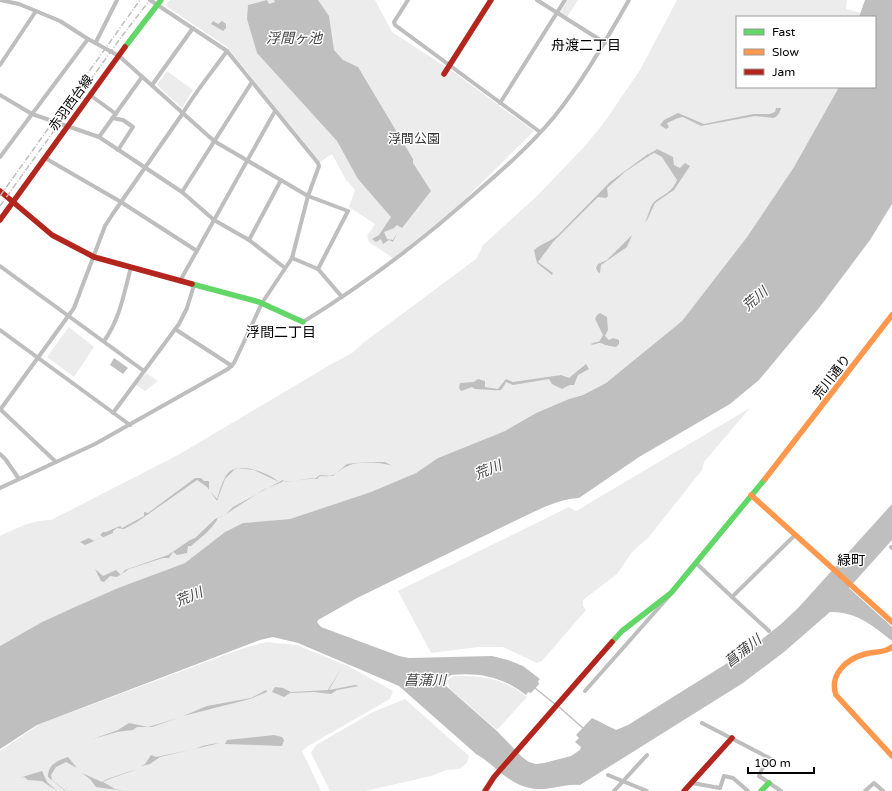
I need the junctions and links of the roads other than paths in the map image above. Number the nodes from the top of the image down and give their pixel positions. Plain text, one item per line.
1 (0, 0) edge
2 (117, 0) edge
3 (150, 0) edge
4 (408, 0) edge
5 (491, 0) edge
6 (537, 0) edge
7 (565, 0) edge
8 (629, 0) edge
9 (159, 2) edge
10 (36, 11) junction
11 (557, 13) junction
12 (193, 28) junction
13 (88, 39) junction
14 (96, 42) junction
15 (605, 43) junction
16 (227, 51) junction
17 (119, 56) junction
18 (0, 65) edge
19 (449, 66) junction
20 (444, 74) dead end
21 (142, 77) junction
22 (252, 82) junction
23 (152, 86) junction
24 (0, 95) edge
25 (90, 96) junction
26 (500, 103) junction
27 (276, 111) junction
28 (183, 113) junction
29 (32, 114) junction
30 (116, 114) junction
31 (112, 118) junction
32 (68, 126) junction
33 (540, 132) junction
34 (99, 137) junction
35 (214, 141) junction
36 (118, 150) junction
37 (0, 157) edge
38 (45, 158) junction
39 (247, 161) junction
40 (145, 168) junction
41 (281, 180) junction
42 (0, 191) edge
43 (182, 192) junction
44 (308, 196) junction
45 (13, 202) junction
46 (121, 202) junction
47 (0, 220) edge
48 (214, 220) junction
49 (249, 240) junction
50 (197, 250) junction
51 (94, 257) junction
52 (292, 258) junction
53 (0, 266) edge
54 (130, 267) junction
55 (285, 268) junction
56 (318, 269) junction
57 (180, 281) junction
58 (194, 285) junction
59 (342, 297) junction
60 (262, 303) junction
61 (892, 315) edge
62 (68, 316) junction
63 (303, 322) joint
64 (175, 329) junction
65 (0, 330) edge
66 (104, 341) junction
67 (38, 358) junction
68 (232, 366) junction
69 (144, 371) junction
70 (0, 410) edge
71 (113, 413) junction
72 (130, 425) junction
73 (0, 454) edge
74 (56, 462) junction
75 (19, 479) junction
76 (0, 488) edge
77 (751, 495) junction
78 (795, 535) junction
79 (696, 564) junction
80 (671, 593) junction
81 (732, 597) junction
82 (892, 622) edge
83 (769, 631) dead end
84 (892, 647) edge
85 (585, 690) dead end
86 (702, 723) dead end
87 (732, 738) junction
88 (647, 755) dead end
89 (892, 756) edge
90 (608, 775) dead end
91 (623, 782) junction
92 (692, 783) junction
93 (769, 783) junction
94 (485, 791) edge
95 (614, 791) edge
96 (647, 791) edge
97 (684, 791) edge
98 (748, 791) edge
99 (762, 791) edge
100 (781, 791) edge
101 (865, 791) edge
102 (883, 791) edge

1 - 10 street
2 - 14 street
3 - 9 street
4 - 19 street
5 - 19 street
6 - 11 street
7 - 11 street
8 - 15 street
9 - 12 street
9 - 17 street, 赤羽西台線
10 - 13 street
10 - 18 street
11 - 15 street
11 - 26 street
12 - 16 street
12 - 23 street
13 - 14 street
13 - 29 street
14 - 17 street
15 - 33 street
16 - 22 street
16 - 28 street
17 - 21 street
17 - 25 street, 赤羽西台線
19 - 20 street
19 - 26 street
21 - 23 street
21 - 30 street
22 - 27 street
22 - 35 street
23 - 28 street
24 - 29 street
25 - 30 street
25 - 32 street, 赤羽西台線
26 - 33 street
27 - 39 street
27 - 44 street
28 - 35 street
28 - 40 street
29 - 32 street
29 - 37 street
30 - 31 street
31 - 34 street
31 - 36 street
32 - 34 street
32 - 38 street, 赤羽西台線
33 - 59 street
34 - 36 street
35 - 39 street
35 - 43 street
36 - 40 street
38 - 45 street, 赤羽西台線
38 - 46 street
39 - 41 street
39 - 48 street
40 - 43 street
40 - 46 street
41 - 44 street
41 - 49 street
42 - 45 street
43 - 48 street
44 - 52 street
44 - 56 street
45 - 47 street, 赤羽西台線
45 - 51 street
46 - 50 street
46 - 51 street
48 - 49 street
48 - 50 street
49 - 55 street
50 - 57 street
51 - 54 street
51 - 62 street
52 - 55 street
52 - 56 street
53 - 62 street
54 - 57 street
54 - 66 street
55 - 60 street
56 - 59 street
57 - 58 street
58 - 60 street
58 - 64 street
59 - 63 street
60 - 63 street
60 - 68 street
61 - 77 street, 荒川通り
62 - 66 street
62 - 67 street
64 - 68 street
64 - 69 street
65 - 67 street
66 - 69 street
67 - 70 street
67 - 71 street
68 - 72 street
69 - 71 street
70 - 74 street
71 - 72 street
72 - 74 street
73 - 75 street
74 - 75 street
75 - 76 street
77 - 78 street
77 - 79 street, 荒川通り
78 - 81 street
78 - 82 street
79 - 80 street, 荒川通り
79 - 81 street
80 - 85 street
80 - 94 street, 荒川通り
81 - 83 street
84 - 89 street
86 - 87 street
87 - 92 street
87 - 93 street
88 - 91 street
90 - 91 street
91 - 95 street
91 - 96 street
92 - 97 street
92 - 98 street
93 - 99 street
93 - 100 street
101 - 102 street

